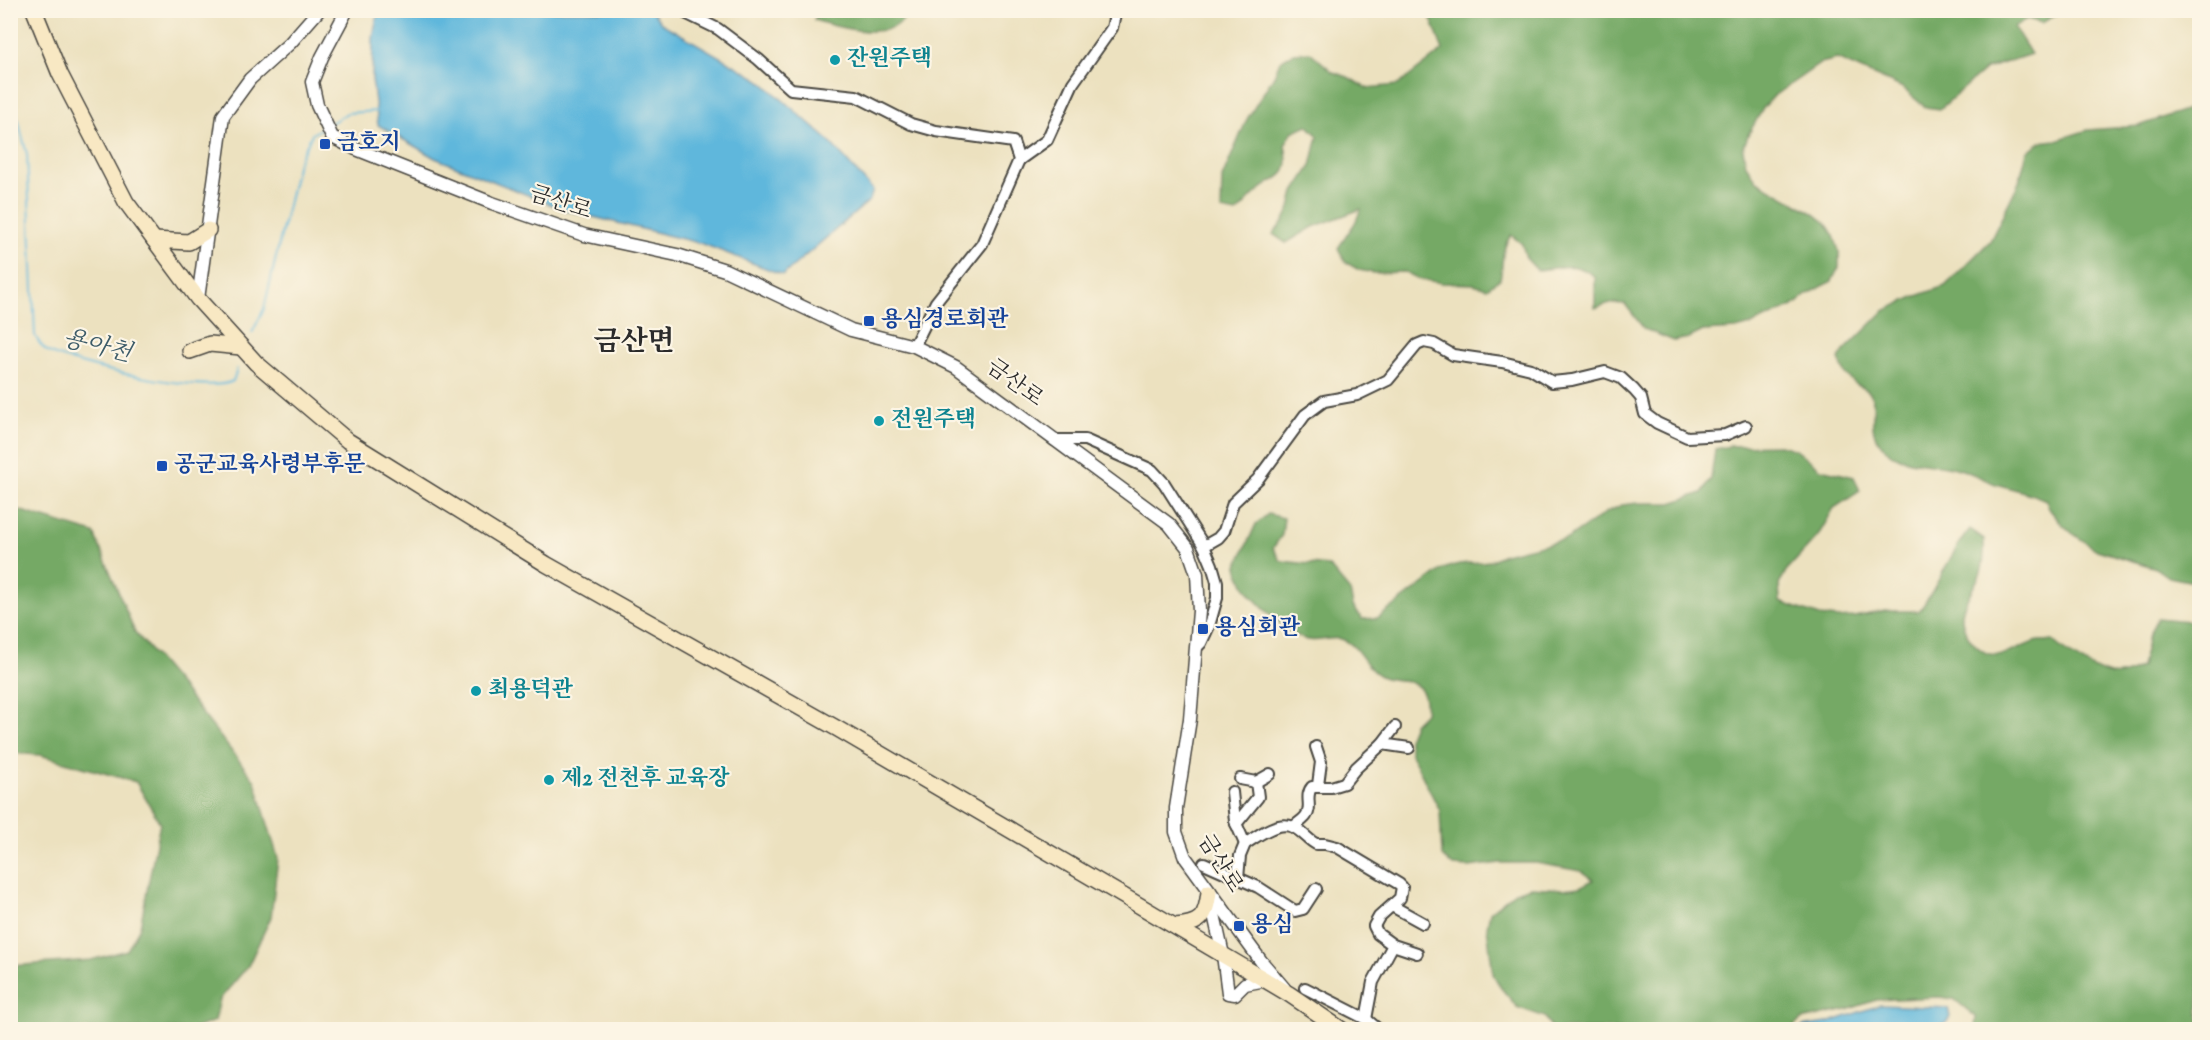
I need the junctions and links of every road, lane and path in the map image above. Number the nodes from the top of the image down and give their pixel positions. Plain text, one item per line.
1 (34, 10) edge
2 (319, 10) edge
3 (347, 10) edge
4 (679, 10) edge
5 (1116, 10) edge
6 (1019, 160) junction
7 (208, 230) junction
8 (154, 240) junction
9 (198, 299) junction
10 (914, 346) junction
11 (241, 347) junction
12 (190, 351) dead end
13 (1746, 426) dead end
14 (1054, 440) junction
15 (1204, 546) junction
16 (1197, 648) junction
17 (1395, 727) dead end
18 (1382, 744) junction
19 (1316, 747) dead end
20 (1409, 748) dead end
21 (1270, 774) dead end
22 (1240, 779) dead end
23 (1256, 782) junction
24 (1318, 785) junction
25 (1232, 792) dead end
26 (1236, 824) junction
27 (1293, 827) junction
28 (1245, 844) junction
29 (1204, 863) dead end
30 (1238, 878) junction
31 (1316, 889) dead end
32 (1209, 892) junction
33 (1392, 906) junction
34 (1423, 923) dead end
35 (1174, 926) junction
36 (1393, 945) junction
37 (1417, 953) dead end
38 (1223, 955) junction
39 (1266, 980) junction
40 (1305, 988) dead end
41 (1289, 994) junction
42 (1366, 1019) junction
43 (1342, 1029) edge
44 (1379, 1029) edge

1 - 8 main road
2 - 7 street
3 - 10 street, 금산로
4 - 6 street
5 - 6 street
6 - 10 street
7 - 8 main road
7 - 9 street
8 - 9 main road
9 - 11 main road
10 - 14 street, 금산로
11 - 12 main road
11 - 35 main road
13 - 15 street
14 - 15 street
14 - 16 street, 금산로
15 - 16 street
16 - 32 street, 금산로
17 - 18 street
18 - 20 street
18 - 24 street
19 - 24 street
21 - 23 street
22 - 23 street
23 - 26 street
24 - 27 street
25 - 26 street
26 - 28 street
27 - 28 street
27 - 33 street
28 - 30 street
29 - 30 street
30 - 31 street
32 - 35 main road
32 - 38 street
32 - 41 street, 금산로
33 - 34 street
33 - 36 street
35 - 38 main road
36 - 37 street
36 - 42 street
38 - 39 main road
38 - 39 street
39 - 41 main road
40 - 42 street
41 - 43 main road
42 - 44 street

